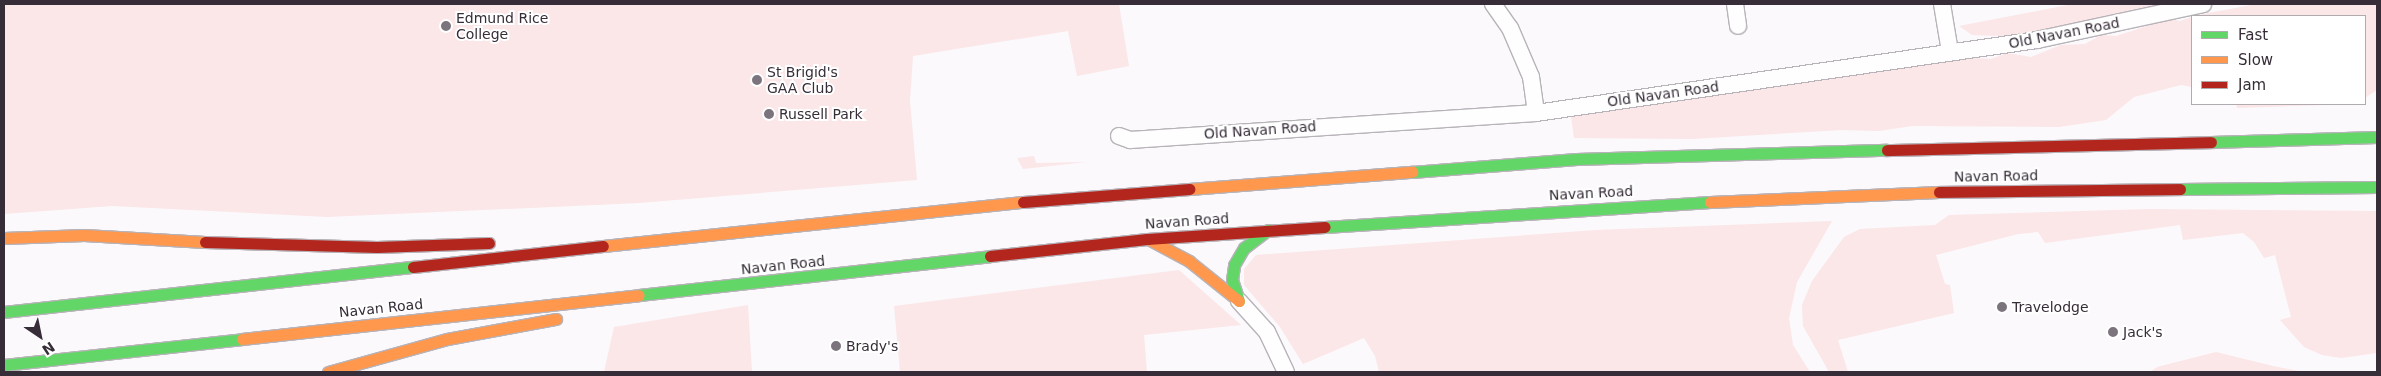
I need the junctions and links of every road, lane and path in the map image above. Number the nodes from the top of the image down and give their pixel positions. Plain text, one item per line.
1 (1493, 4) edge
2 (1735, 4) edge
3 (1942, 4) edge
4 (2203, 4) edge
5 (1738, 26) dead end
6 (1950, 52) junction
7 (1536, 113) junction
8 (2375, 135) edge
9 (1119, 136) dead end
10 (2377, 187) edge
11 (748, 228) junction
12 (1268, 230) junction
13 (4, 238) edge
14 (1147, 239) junction
15 (540, 240) dead end
16 (500, 242) dead end
17 (709, 288) junction
18 (1239, 301) junction
19 (4, 312) edge
20 (4, 365) edge
21 (328, 372) edge
22 (1286, 372) edge

1 - 7 street
2 - 5 street
3 - 6 street
4 - 6 street, Old Navan Road
6 - 7 street, Old Navan Road
7 - 9 street, Old Navan Road
8 - 11 main road
10 - 12 main road, Navan Road
11 - 15 main road
11 - 19 main road
12 - 14 main road, Navan Road
12 - 18 main road
13 - 16 main road
14 - 17 main road, Navan Road
14 - 18 main road
17 - 20 main road, Navan Road
17 - 21 main road
18 - 22 street

